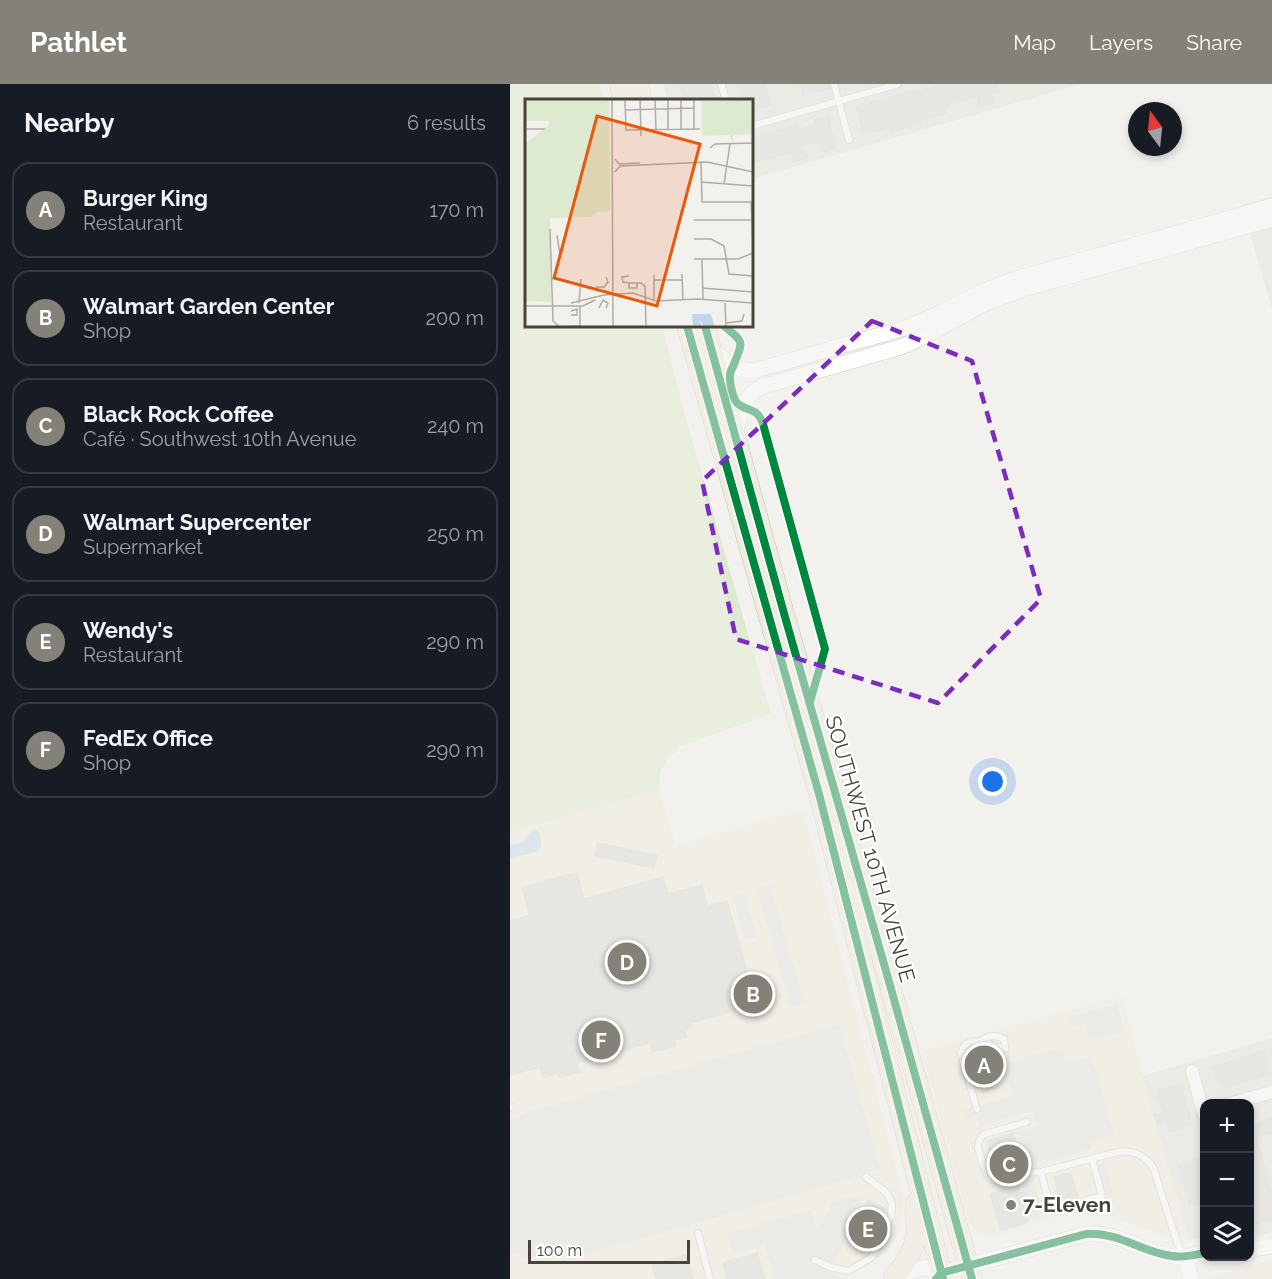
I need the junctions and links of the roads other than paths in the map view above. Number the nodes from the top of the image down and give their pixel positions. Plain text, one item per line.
1 (620, 84) edge
2 (638, 84) edge
3 (721, 84) edge
4 (834, 84) edge
5 (898, 84) edge
6 (624, 99) edge
7 (642, 99) edge
8 (726, 99) edge
9 (838, 101) junction
10 (753, 126) edge
11 (849, 140) dead end
12 (1272, 206) edge
13 (1272, 219) edge
14 (687, 327) edge
15 (705, 327) edge
16 (712, 350) junction
17 (735, 435) junction
18 (1005, 1049) dead end
19 (1192, 1071) dead end
20 (1272, 1092) edge
21 (1200, 1099) edge
22 (1247, 1099) edge
23 (977, 1109) dead end
24 (1027, 1122) dead end
25 (1092, 1158) junction
26 (1041, 1172) junction
27 (866, 1176) dead end
28 (918, 1183) junction
29 (698, 1233) dead end
30 (1272, 1246) edge
31 (1254, 1249) edge
32 (1200, 1254) edge
33 (1185, 1256) junction
34 (815, 1260) dead end
35 (970, 1272) edge
36 (940, 1277) edge
37 (892, 1278) edge
38 (710, 1279) edge
39 (1191, 1279) edge

1 - 6 highway
2 - 7 highway
3 - 8 lane
4 - 9 lane
5 - 9 lane
9 - 10 lane
9 - 11 lane
12 - 16 street
13 - 17 street
14 - 28 highway, SOUTHWEST 10TH AVENUE
15 - 16 highway, SOUTHWEST 10TH AVENUE
16 - 17 highway, SOUTHWEST 10TH AVENUE
17 - 35 highway, SOUTHWEST 10TH AVENUE
18 - 23 lane
19 - 21 street
20 - 22 street
24 - 26 lane
25 - 26 lane
25 - 26 lane
25 - 33 lane
27 - 34 lane
28 - 36 highway, SOUTHWEST 10TH AVENUE
28 - 37 highway
29 - 38 lane
30 - 31 street
32 - 33 street
33 - 35 street
33 - 39 street
35 - 36 street
36 - 37 street

